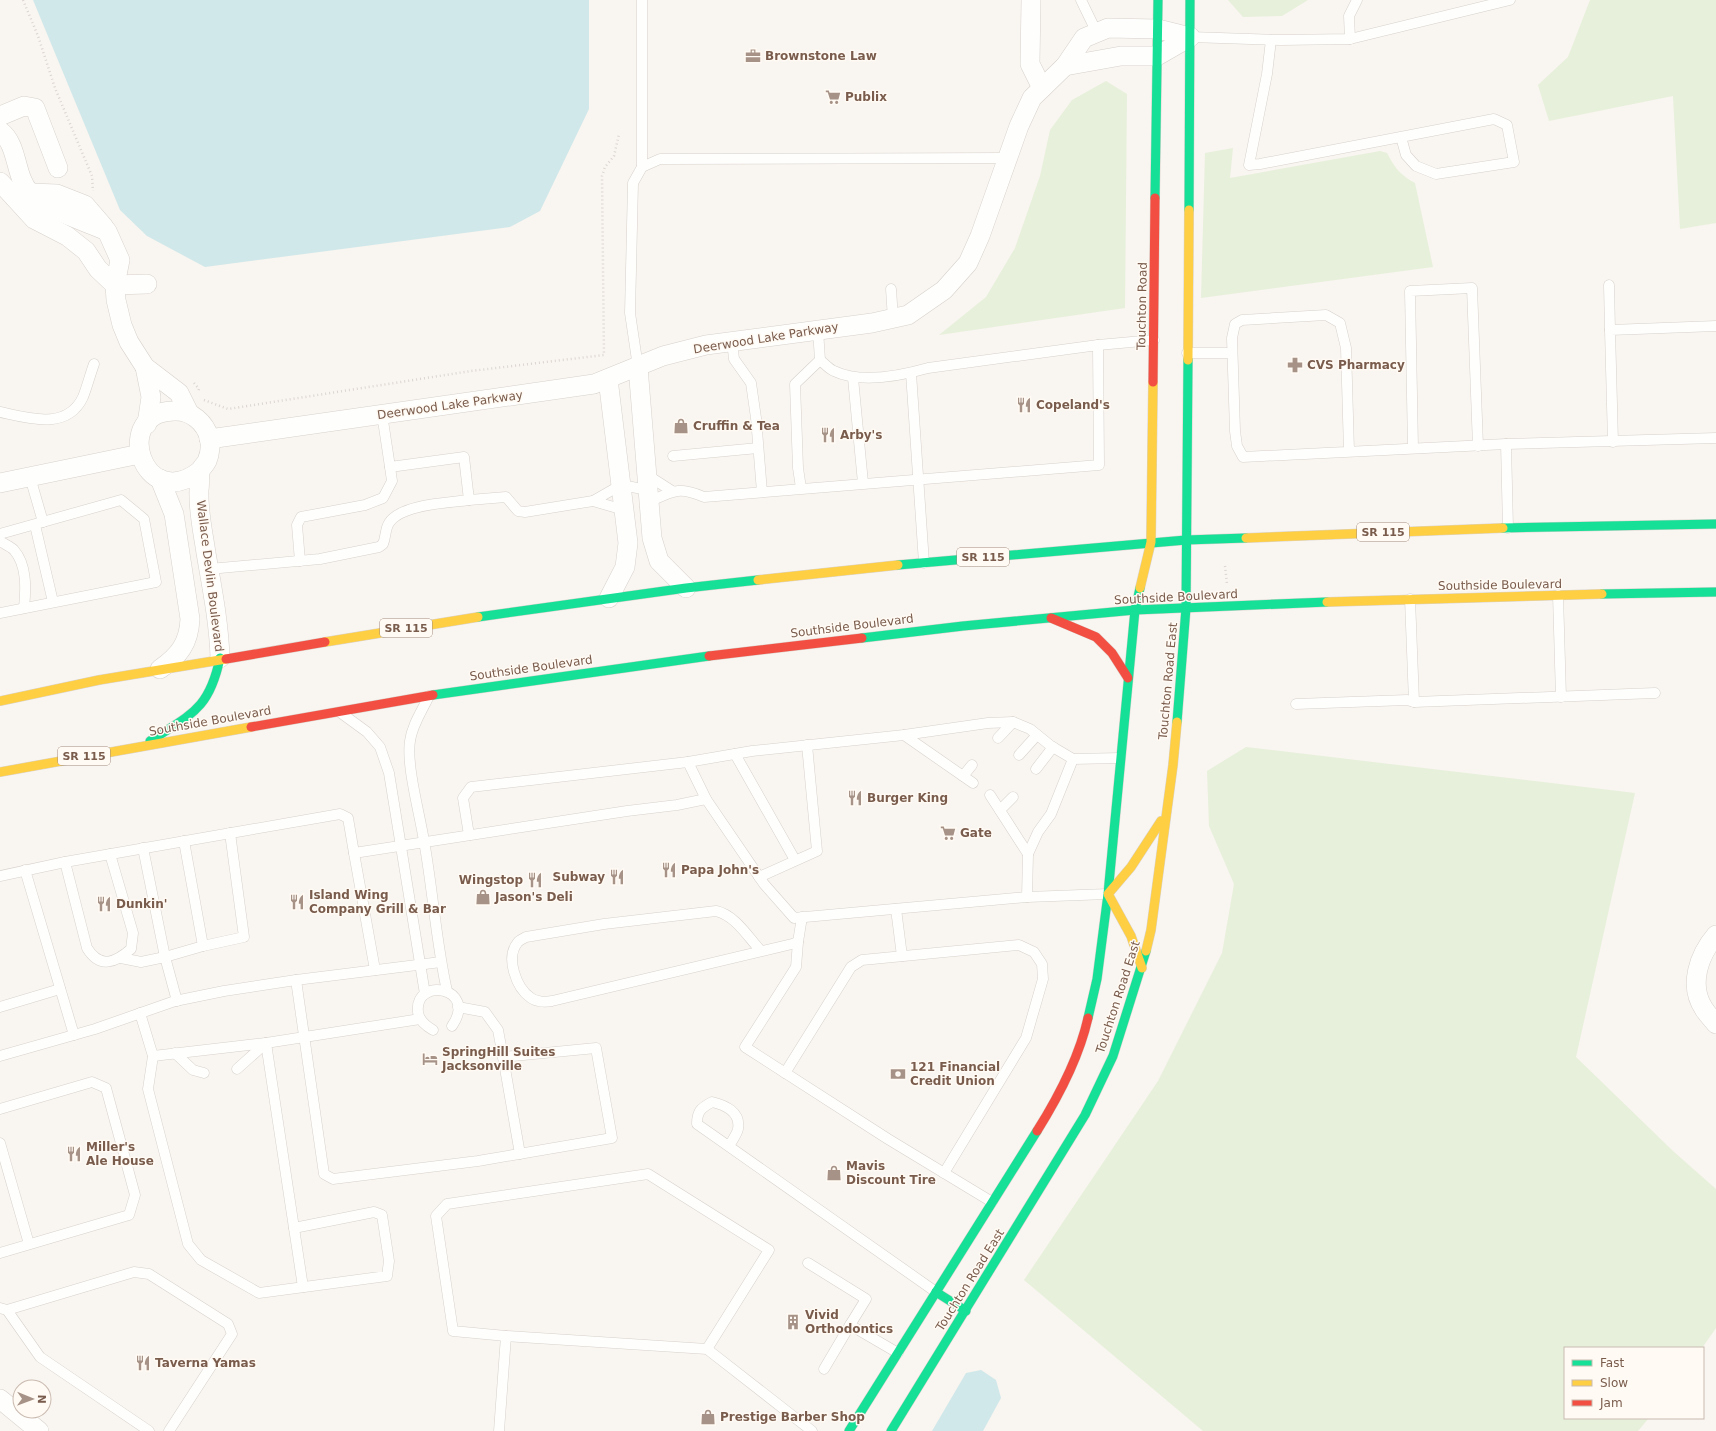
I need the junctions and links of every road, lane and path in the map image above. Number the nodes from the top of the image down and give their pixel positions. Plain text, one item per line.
1 (23, 0) edge
2 (642, 0) edge
3 (1031, 0) edge
4 (1081, 0) edge
5 (1158, 0) edge
6 (1190, 0) edge
7 (1357, 0) edge
8 (1510, 0) edge
9 (1158, 29) junction
10 (1097, 33) junction
11 (1190, 37) junction
12 (1350, 39) junction
13 (1271, 40) junction
14 (1157, 56) junction
15 (1065, 66) junction
16 (1042, 88) junction
17 (0, 116) edge
18 (0, 131) edge
19 (619, 134) dead end
20 (1401, 137) junction
21 (1009, 158) junction
22 (642, 167) junction
23 (58, 168) dead end
24 (0, 182) edge
25 (30, 193) junction
26 (92, 194) dead end
27 (67, 214) junction
28 (107, 231) junction
29 (58, 232) junction
30 (147, 284) dead end
31 (115, 285) junction
32 (1609, 285) dead end
33 (891, 289) dead end
34 (892, 319) junction
35 (1716, 326) edge
36 (818, 330) junction
37 (1610, 330) junction
38 (1154, 340) junction
39 (732, 341) junction
40 (1098, 345) junction
41 (1187, 353) junction
42 (1232, 353) junction
43 (820, 360) junction
44 (94, 364) dead end
45 (638, 366) junction
46 (145, 367) junction
47 (911, 373) junction
48 (853, 378) junction
49 (608, 379) junction
50 (188, 380) dead end
51 (198, 396) dead end
52 (201, 399) dead end
53 (0, 412) edge
54 (188, 413) junction
55 (382, 414) junction
56 (147, 424) junction
57 (1716, 438) edge
58 (209, 439) junction
59 (1613, 442) junction
60 (1506, 444) junction
61 (1478, 446) junction
62 (758, 448) junction
63 (1413, 448) junction
64 (1349, 451) junction
65 (140, 454) junction
66 (673, 456) dead end
67 (390, 467) junction
68 (200, 470) junction
69 (30, 477) junction
70 (160, 479) junction
71 (917, 479) junction
72 (0, 483) edge
73 (862, 483) junction
74 (621, 486) junction
75 (801, 488) junction
76 (648, 489) junction
77 (672, 491) junction
78 (762, 492) junction
79 (469, 500) junction
80 (593, 501) junction
81 (624, 510) junction
82 (39, 523) junction
83 (1716, 524) edge
84 (1508, 528) junction
85 (0, 534) edge
86 (1186, 540) junction
87 (0, 541) edge
88 (1151, 542) junction
89 (300, 561) junction
90 (924, 563) junction
91 (1225, 566) dead end
92 (209, 569) junction
93 (1227, 584) dead end
94 (686, 588) junction
95 (1716, 592) edge
96 (1558, 595) junction
97 (609, 598) junction
98 (1410, 599) junction
99 (53, 602) junction
100 (24, 608) junction
101 (1186, 608) junction
102 (1135, 610) junction
103 (0, 613) edge
104 (1051, 618) junction
105 (220, 658) junction
106 (160, 669) junction
107 (1128, 678) junction
108 (1655, 693) dead end
109 (430, 695) junction
110 (1561, 697) junction
111 (0, 701) edge
112 (1414, 702) junction
113 (1296, 704) dead end
114 (338, 710) junction
115 (1013, 722) junction
116 (904, 735) junction
117 (1037, 735) junction
118 (998, 738) dead end
119 (146, 744) junction
120 (807, 746) junction
121 (1053, 747) junction
122 (734, 754) junction
123 (1019, 755) dead end
124 (1073, 758) junction
125 (1120, 758) junction
126 (688, 762) junction
127 (972, 765) dead end
128 (1036, 769) dead end
129 (0, 772) edge
130 (963, 776) junction
131 (973, 782) dead end
132 (990, 795) dead end
133 (1013, 797) dead end
134 (706, 799) junction
135 (1000, 810) junction
136 (1166, 813) junction
137 (230, 833) junction
138 (470, 835) junction
139 (184, 841) junction
140 (424, 843) junction
141 (402, 846) junction
142 (143, 848) junction
143 (354, 853) junction
144 (110, 854) junction
145 (1028, 854) junction
146 (795, 860) junction
147 (65, 862) junction
148 (25, 870) junction
149 (0, 876) edge
150 (759, 877) junction
151 (1108, 894) junction
152 (1027, 897) junction
153 (896, 909) junction
154 (802, 917) junction
155 (1716, 935) edge
156 (798, 942) junction
157 (203, 946) junction
158 (761, 951) junction
159 (902, 956) junction
160 (165, 957) junction
161 (121, 958) junction
162 (441, 962) junction
163 (420, 965) junction
164 (1142, 968) junction
165 (375, 970) junction
166 (296, 980) junction
167 (60, 989) junction
168 (447, 991) junction
169 (425, 994) junction
170 (177, 1001) junction
171 (0, 1007) edge
172 (458, 1007) junction
173 (140, 1013) junction
174 (420, 1018) junction
175 (1716, 1024) edge
176 (452, 1026) dead end
177 (433, 1030) dead end
178 (74, 1035) junction
179 (305, 1036) junction
180 (266, 1042) junction
181 (175, 1053) junction
182 (0, 1056) edge
183 (154, 1056) junction
184 (503, 1057) junction
185 (237, 1069) dead end
186 (204, 1073) dead end
187 (785, 1073) junction
188 (0, 1109) edge
189 (0, 1143) edge
190 (729, 1146) junction
191 (520, 1154) junction
192 (944, 1173) junction
193 (992, 1202) junction
194 (294, 1228) junction
195 (29, 1244) junction
196 (0, 1253) edge
197 (808, 1263) dead end
198 (303, 1287) junction
199 (936, 1292) junction
200 (4, 1309) edge
201 (966, 1311) junction
202 (850, 1325) junction
203 (506, 1336) junction
204 (707, 1349) junction
205 (898, 1353) junction
206 (824, 1369) dead end
207 (0, 1399) edge
208 (39, 1431) edge
209 (149, 1431) edge
210 (169, 1431) edge
211 (499, 1431) edge
212 (812, 1431) edge
213 (850, 1431) edge
214 (891, 1431) edge

1 - 26 path
2 - 22 lane
3 - 16 street
4 - 10 lane
5 - 9 main road, Touchton Road
6 - 11 main road
7 - 12 lane
8 - 12 lane
9 - 10 street, Deerwood Lake Parkway
9 - 11 street, Deerwood Lake Parkway
9 - 14 main road, Touchton Road
10 - 15 street, Deerwood Lake Parkway
11 - 13 lane
11 - 14 street
11 - 41 main road
12 - 13 lane
13 - 20 lane
14 - 15 street
14 - 38 main road, Touchton Road
15 - 16 street, Deerwood Lake Parkway
16 - 21 street, Deerwood Lake Parkway
17 - 23 street
18 - 25 street
19 - 52 path
20 - 20 lane
21 - 22 lane
21 - 34 street, Deerwood Lake Parkway
22 - 45 lane
24 - 29 street
25 - 27 street
25 - 28 street
27 - 28 street
27 - 29 lane
28 - 31 street
29 - 31 street
30 - 31 street
31 - 46 street
32 - 37 lane
33 - 34 lane
34 - 36 street, Deerwood Lake Parkway
35 - 37 lane
36 - 39 street, Deerwood Lake Parkway
36 - 43 lane
37 - 59 lane
38 - 40 lane
38 - 88 main road, Touchton Road
39 - 45 street, Deerwood Lake Parkway
39 - 62 lane
40 - 47 lane
40 - 71 lane
41 - 42 lane
41 - 86 main road
42 - 64 lane
42 - 64 lane
43 - 48 lane
43 - 75 lane
44 - 53 lane
45 - 49 street, Deerwood Lake Parkway
45 - 76 street
46 - 54 street
46 - 56 street
47 - 48 lane
47 - 71 lane
48 - 73 lane
49 - 55 street, Deerwood Lake Parkway
49 - 74 street
50 - 51 path
54 - 56 street
54 - 58 street
55 - 58 street, Deerwood Lake Parkway
55 - 67 lane
56 - 65 street
57 - 59 lane
58 - 68 street
59 - 60 lane
60 - 61 lane
60 - 84 lane
61 - 63 lane
61 - 63 lane
62 - 66 lane
62 - 78 lane
63 - 64 lane
65 - 69 street
65 - 70 street
67 - 79 lane
67 - 89 lane
68 - 70 street
68 - 92 street, Wallace Devlin Boulevard
69 - 72 street
69 - 82 lane
70 - 106 street, Wallace Devlin Boulevard
71 - 73 lane
71 - 90 lane
73 - 75 lane
74 - 76 lane
74 - 80 lane
74 - 81 street
75 - 78 lane
76 - 77 lane
76 - 77 lane
76 - 94 street
77 - 78 lane
79 - 80 lane
79 - 89 lane
80 - 81 lane
81 - 97 street
82 - 85 lane
82 - 99 lane
82 - 99 lane
83 - 84 main road, SR 115
84 - 86 main road, SR 115
86 - 88 main road, SR 115
86 - 101 main road
87 - 100 lane
88 - 90 main road, SR 115
88 - 102 main road, Touchton Road
89 - 92 lane
90 - 94 main road, SR 115
91 - 93 path
92 - 105 street, Wallace Devlin Boulevard
94 - 97 main road, SR 115
95 - 96 main road, Southside Boulevard / SR 115
96 - 98 main road, Southside Boulevard / SR 115
96 - 110 lane
97 - 105 main road, SR 115
98 - 101 main road, Southside Boulevard / SR 115
98 - 112 lane
99 - 100 lane
100 - 103 lane
101 - 102 main road, Southside Boulevard / SR 115
101 - 136 main road, Touchton Road East
102 - 104 main road, Southside Boulevard / SR 115
102 - 107 main road, Touchton Road East
104 - 107 main road
104 - 109 main road, Southside Boulevard / SR 115
105 - 106 main road, SR 115
105 - 119 main road
106 - 111 main road, SR 115
107 - 125 main road, Touchton Road East
108 - 110 lane
109 - 114 main road, Southside Boulevard / SR 115
109 - 140 lane
110 - 112 lane
112 - 113 lane
114 - 119 main road, Southside Boulevard / SR 115
114 - 141 lane
115 - 116 lane
115 - 117 lane
115 - 118 lane
116 - 120 lane
116 - 130 lane
117 - 121 lane
117 - 123 lane
119 - 129 main road, Southside Boulevard / SR 115
120 - 122 lane
120 - 146 lane
121 - 124 lane
121 - 128 lane
122 - 126 lane
122 - 146 lane
124 - 125 lane
124 - 145 lane
125 - 151 main road, Touchton Road East
126 - 134 lane
126 - 138 lane
127 - 130 lane
130 - 131 lane
132 - 135 lane
133 - 135 lane
134 - 138 lane
134 - 150 lane
135 - 145 lane
136 - 151 main road
136 - 164 main road, Touchton Road East
137 - 139 lane
137 - 143 lane
137 - 157 lane
138 - 140 lane
139 - 142 lane
139 - 157 lane
140 - 141 lane
140 - 162 lane
141 - 143 lane
141 - 163 lane
142 - 144 lane
142 - 160 lane
143 - 165 lane
144 - 147 lane
144 - 161 lane
145 - 152 lane
146 - 150 lane
147 - 148 lane
147 - 161 lane
148 - 149 lane
148 - 167 lane
150 - 154 lane
151 - 152 lane
151 - 164 main road
151 - 193 main road, Touchton Road East
152 - 153 lane
153 - 154 lane
153 - 159 lane
154 - 156 lane
155 - 175 street
156 - 158 lane
156 - 187 lane
157 - 160 lane
158 - 158 lane
159 - 187 lane
159 - 192 lane
160 - 161 lane
160 - 170 lane
162 - 163 lane
162 - 168 lane
163 - 165 lane
163 - 169 lane
164 - 201 main road, Touchton Road East
165 - 166 lane
166 - 170 lane
166 - 179 lane
167 - 171 lane
167 - 178 lane
168 - 169 lane
168 - 172 lane
169 - 174 lane
170 - 173 lane
172 - 176 lane
172 - 184 lane
173 - 178 lane
173 - 183 lane
174 - 177 lane
174 - 179 lane
178 - 182 lane
179 - 180 lane
179 - 191 lane
180 - 181 lane
180 - 185 lane
180 - 194 lane
181 - 183 lane
181 - 186 lane
183 - 198 lane
184 - 191 lane
184 - 191 lane
187 - 192 lane
188 - 195 lane
189 - 195 lane
190 - 190 lane
190 - 199 lane
192 - 193 lane
193 - 199 main road, Touchton Road East
194 - 198 lane
194 - 198 lane
195 - 196 lane
197 - 202 lane
199 - 201 main road
199 - 205 main road, Touchton Road East
200 - 209 lane
200 - 210 lane
201 - 214 main road, Touchton Road East
202 - 205 lane
202 - 206 lane
203 - 204 lane
203 - 204 lane
203 - 211 lane
204 - 212 lane
205 - 213 main road, Touchton Road East
207 - 208 street

